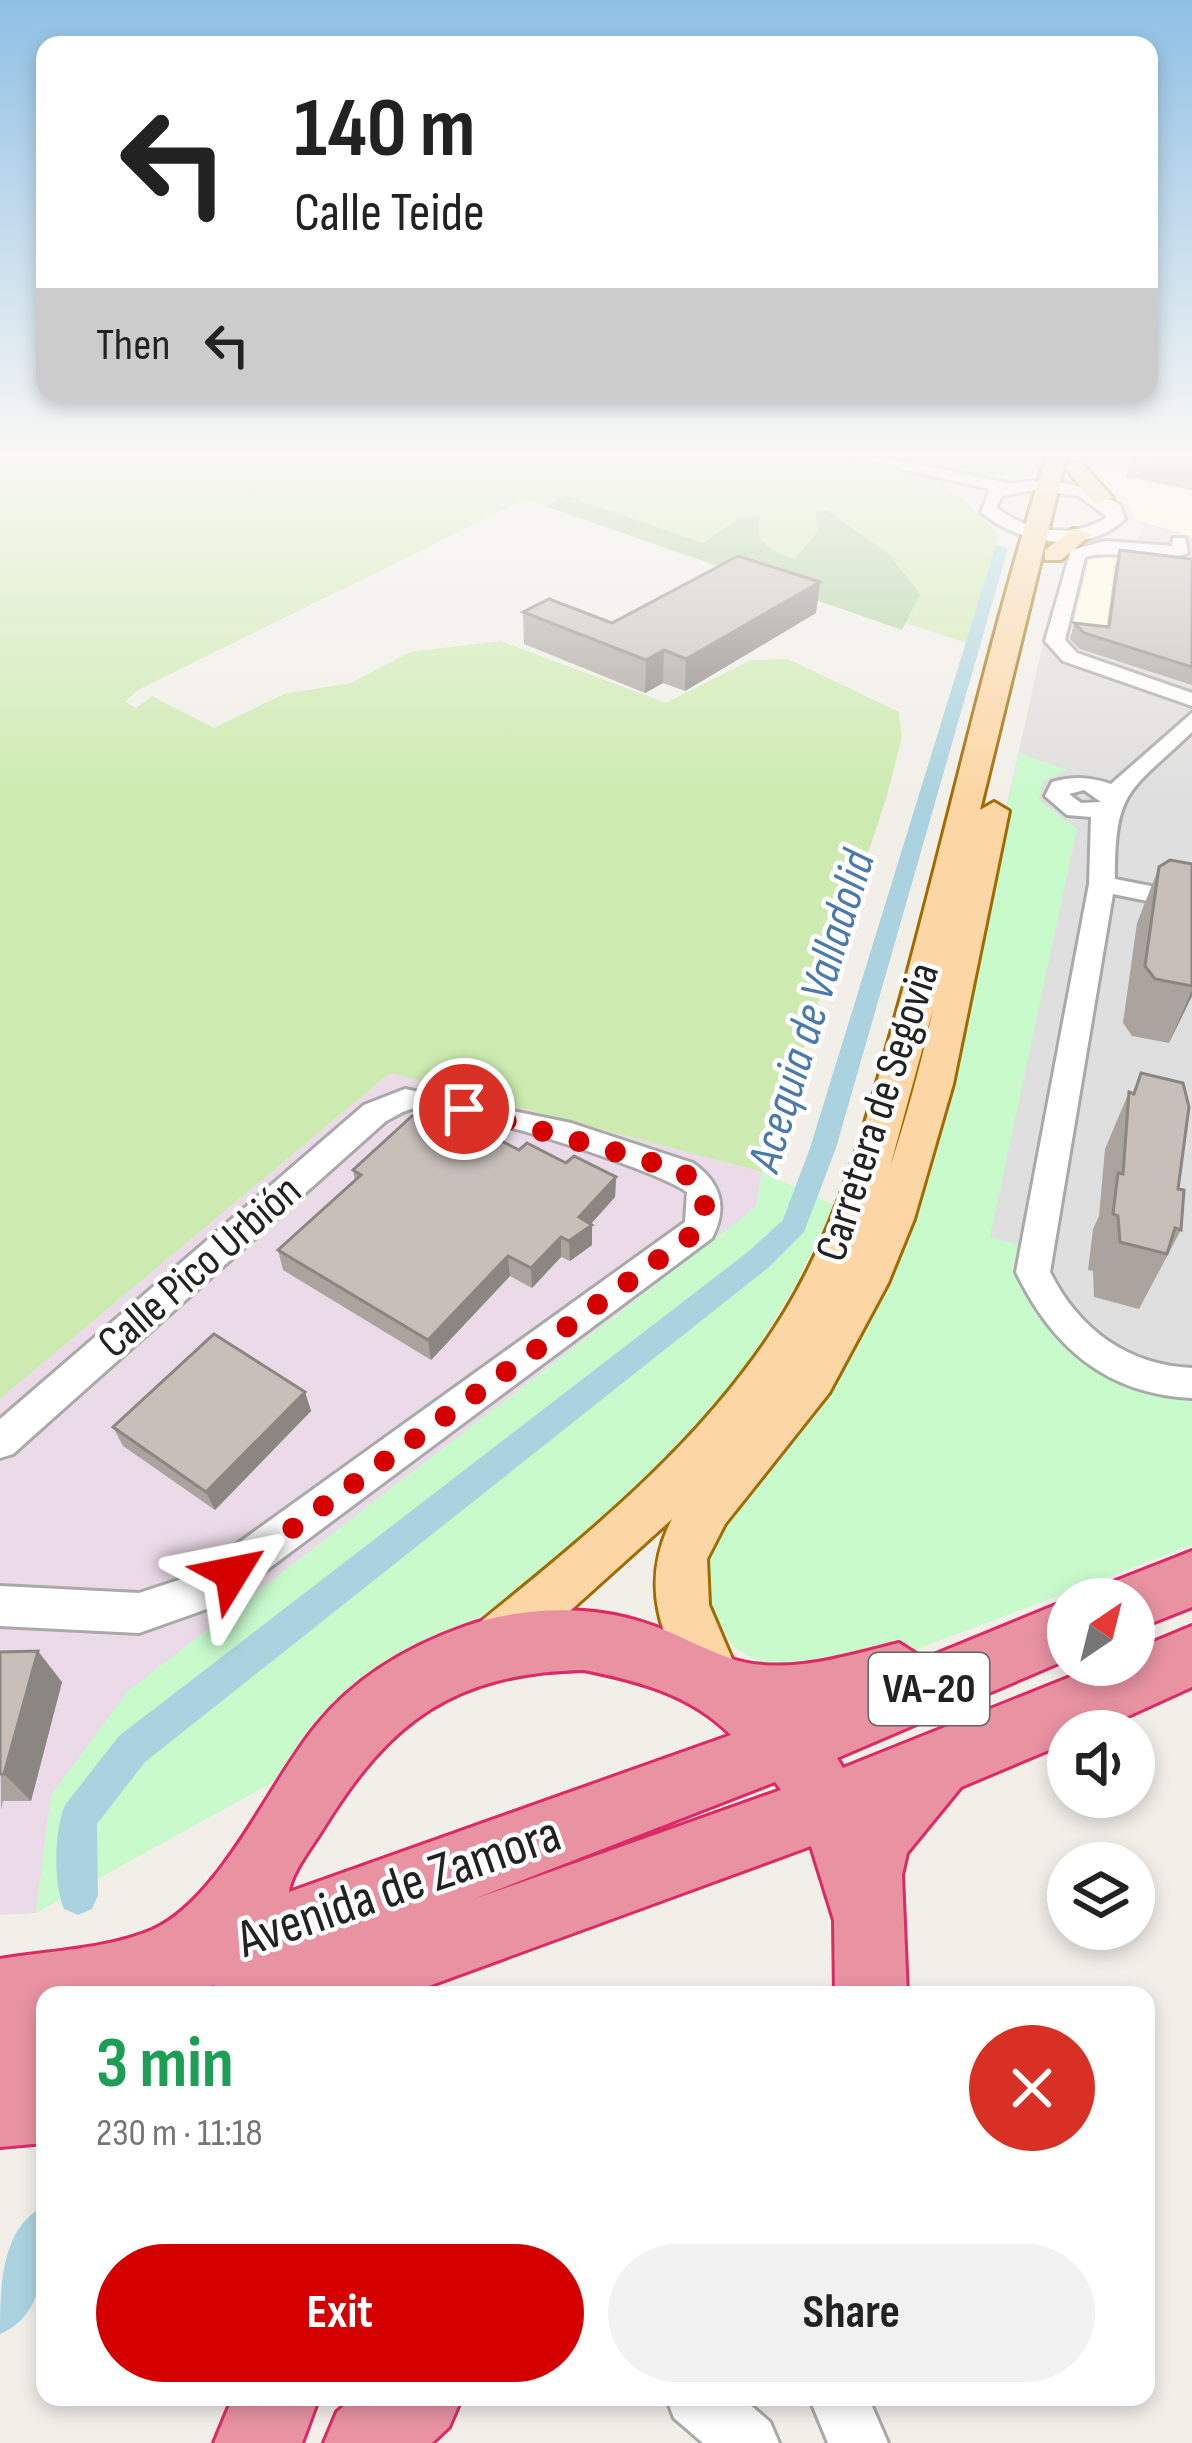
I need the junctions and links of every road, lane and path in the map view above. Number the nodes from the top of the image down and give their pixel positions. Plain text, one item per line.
1 (1058, 571) edge
2 (1060, 571) edge
3 (1071, 571) edge
4 (1192, 700) edge
5 (1192, 720) edge
6 (1102, 884) junction
7 (1192, 902) edge
8 (1192, 1383) edge
9 (0, 1442) edge
10 (1192, 1579) edge
11 (1155, 1594) edge
12 (0, 1606) edge
13 (1047, 1621) edge
14 (1047, 1633) edge
15 (489, 1648) junction
16 (1192, 1656) edge
17 (720, 1685) junction
18 (790, 1748) junction
19 (952, 1758) junction
20 (828, 1805) junction
21 (280, 1841) junction
22 (865, 1910) junction
23 (173, 1958) junction
24 (251, 1968) edge
25 (42, 1986) edge
26 (328, 1986) edge
27 (870, 1986) edge
28 (36, 1987) edge
29 (0, 1995) edge
30 (36, 2062) edge
31 (0, 2068) edge
32 (36, 2106) edge
33 (0, 2109) edge
34 (272, 2406) edge
35 (409, 2406) edge
36 (706, 2406) edge
37 (842, 2406) edge
38 (258, 2443) edge
39 (368, 2443) edge
40 (749, 2443) edge
41 (858, 2443) edge

1 - 15 main road, Carretera de Segovia
2 - 17 main road, Carretera de Segovia
3 - 4 street
5 - 6 street
6 - 7 street
6 - 8 street
9 - 12 street, Calle Pico Urbión
10 - 11 highway
13 - 17 highway
14 - 18 highway, VA-20
15 - 17 highway
15 - 21 highway
16 - 19 highway, VA-20
17 - 18 highway
18 - 20 highway
18 - 24 highway, Avenida de Zamora
19 - 20 highway, VA-20
19 - 22 highway
20 - 22 highway
20 - 26 highway, Avenida de Zamora
21 - 23 highway
21 - 24 highway
22 - 27 highway
23 - 24 highway, Avenida de Zamora
23 - 25 highway, Avenida de Zamora
28 - 29 highway, Avenida de Zamora
30 - 31 highway
32 - 33 highway
34 - 38 highway
35 - 39 highway
36 - 40 street
37 - 41 street

